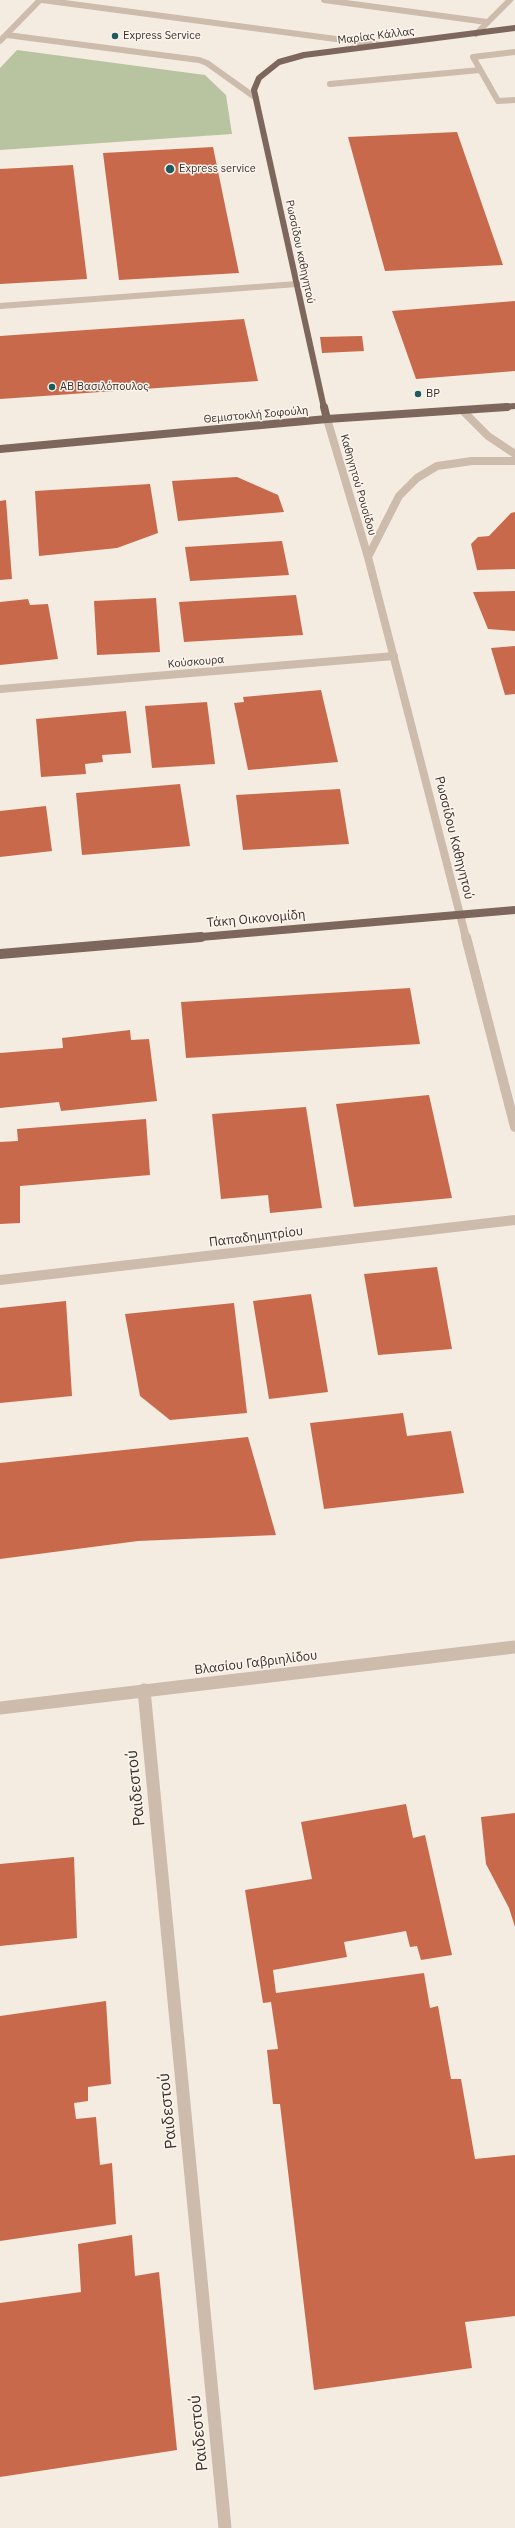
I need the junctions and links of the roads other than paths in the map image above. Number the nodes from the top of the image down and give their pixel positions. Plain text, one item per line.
1 (41, 0) edge
2 (324, 0) edge
3 (510, 0) edge
4 (487, 22) junction
5 (515, 28) edge
6 (476, 34) junction
7 (7, 35) junction
8 (0, 41) edge
9 (381, 45) junction
10 (515, 52) edge
11 (480, 70) junction
12 (330, 84) dead end
13 (254, 90) joint
14 (256, 98) junction
15 (515, 100) edge
16 (297, 284) junction
17 (0, 306) edge
18 (515, 406) edge
19 (462, 410) junction
20 (327, 419) junction
21 (0, 449) edge
22 (515, 454) edge
23 (515, 461) edge
24 (368, 556) junction
25 (394, 656) junction
26 (0, 689) edge
27 (515, 910) edge
28 (461, 915) junction
29 (0, 954) edge
30 (515, 1127) edge
31 (515, 1220) edge
32 (0, 1280) edge
33 (515, 1647) edge
34 (144, 1690) junction
35 (0, 1708) edge
36 (225, 2528) edge

1 - 7 street
1 - 9 street
2 - 4 street
3 - 4 street
4 - 6 street
5 - 6 main road, Μαρίας Κάλλας
6 - 9 main road, Μαρίας Κάλλας
7 - 8 street
7 - 14 street
9 - 13 main road, Μαρίας Κάλλας
10 - 11 street
11 - 12 street
11 - 15 street
13 - 14 main road, Ρωσσίδου καθηγητού
14 - 16 main road, Ρωσσίδου καθηγητού
16 - 17 street
16 - 20 main road, Ρωσσίδου καθηγητού
18 - 19 main road, Θεμιστοκλή Σοφούλη
19 - 20 main road, Θεμιστοκλή Σοφούλη
19 - 22 street
20 - 21 main road, Θεμιστοκλή Σοφούλη
20 - 24 street, Καθηγητού Ρουσίδου
23 - 24 street
24 - 25 street, Ρωσσίδου Καθηγητού
25 - 26 street, Κούσκουρα
25 - 28 street, Ρωσσίδου Καθηγητού
27 - 28 main road, Τάκη Οικονομίδη
28 - 29 main road, Τάκη Οικονομίδη
28 - 30 street, Ρωσσίδου Καθηγητού
31 - 32 street, Παπαδημητρίου
33 - 34 street, Βλασίου Γαβριηλίδου
34 - 35 street, Βλασίου Γαβριηλίδου
34 - 36 street, Ραιδεστού

